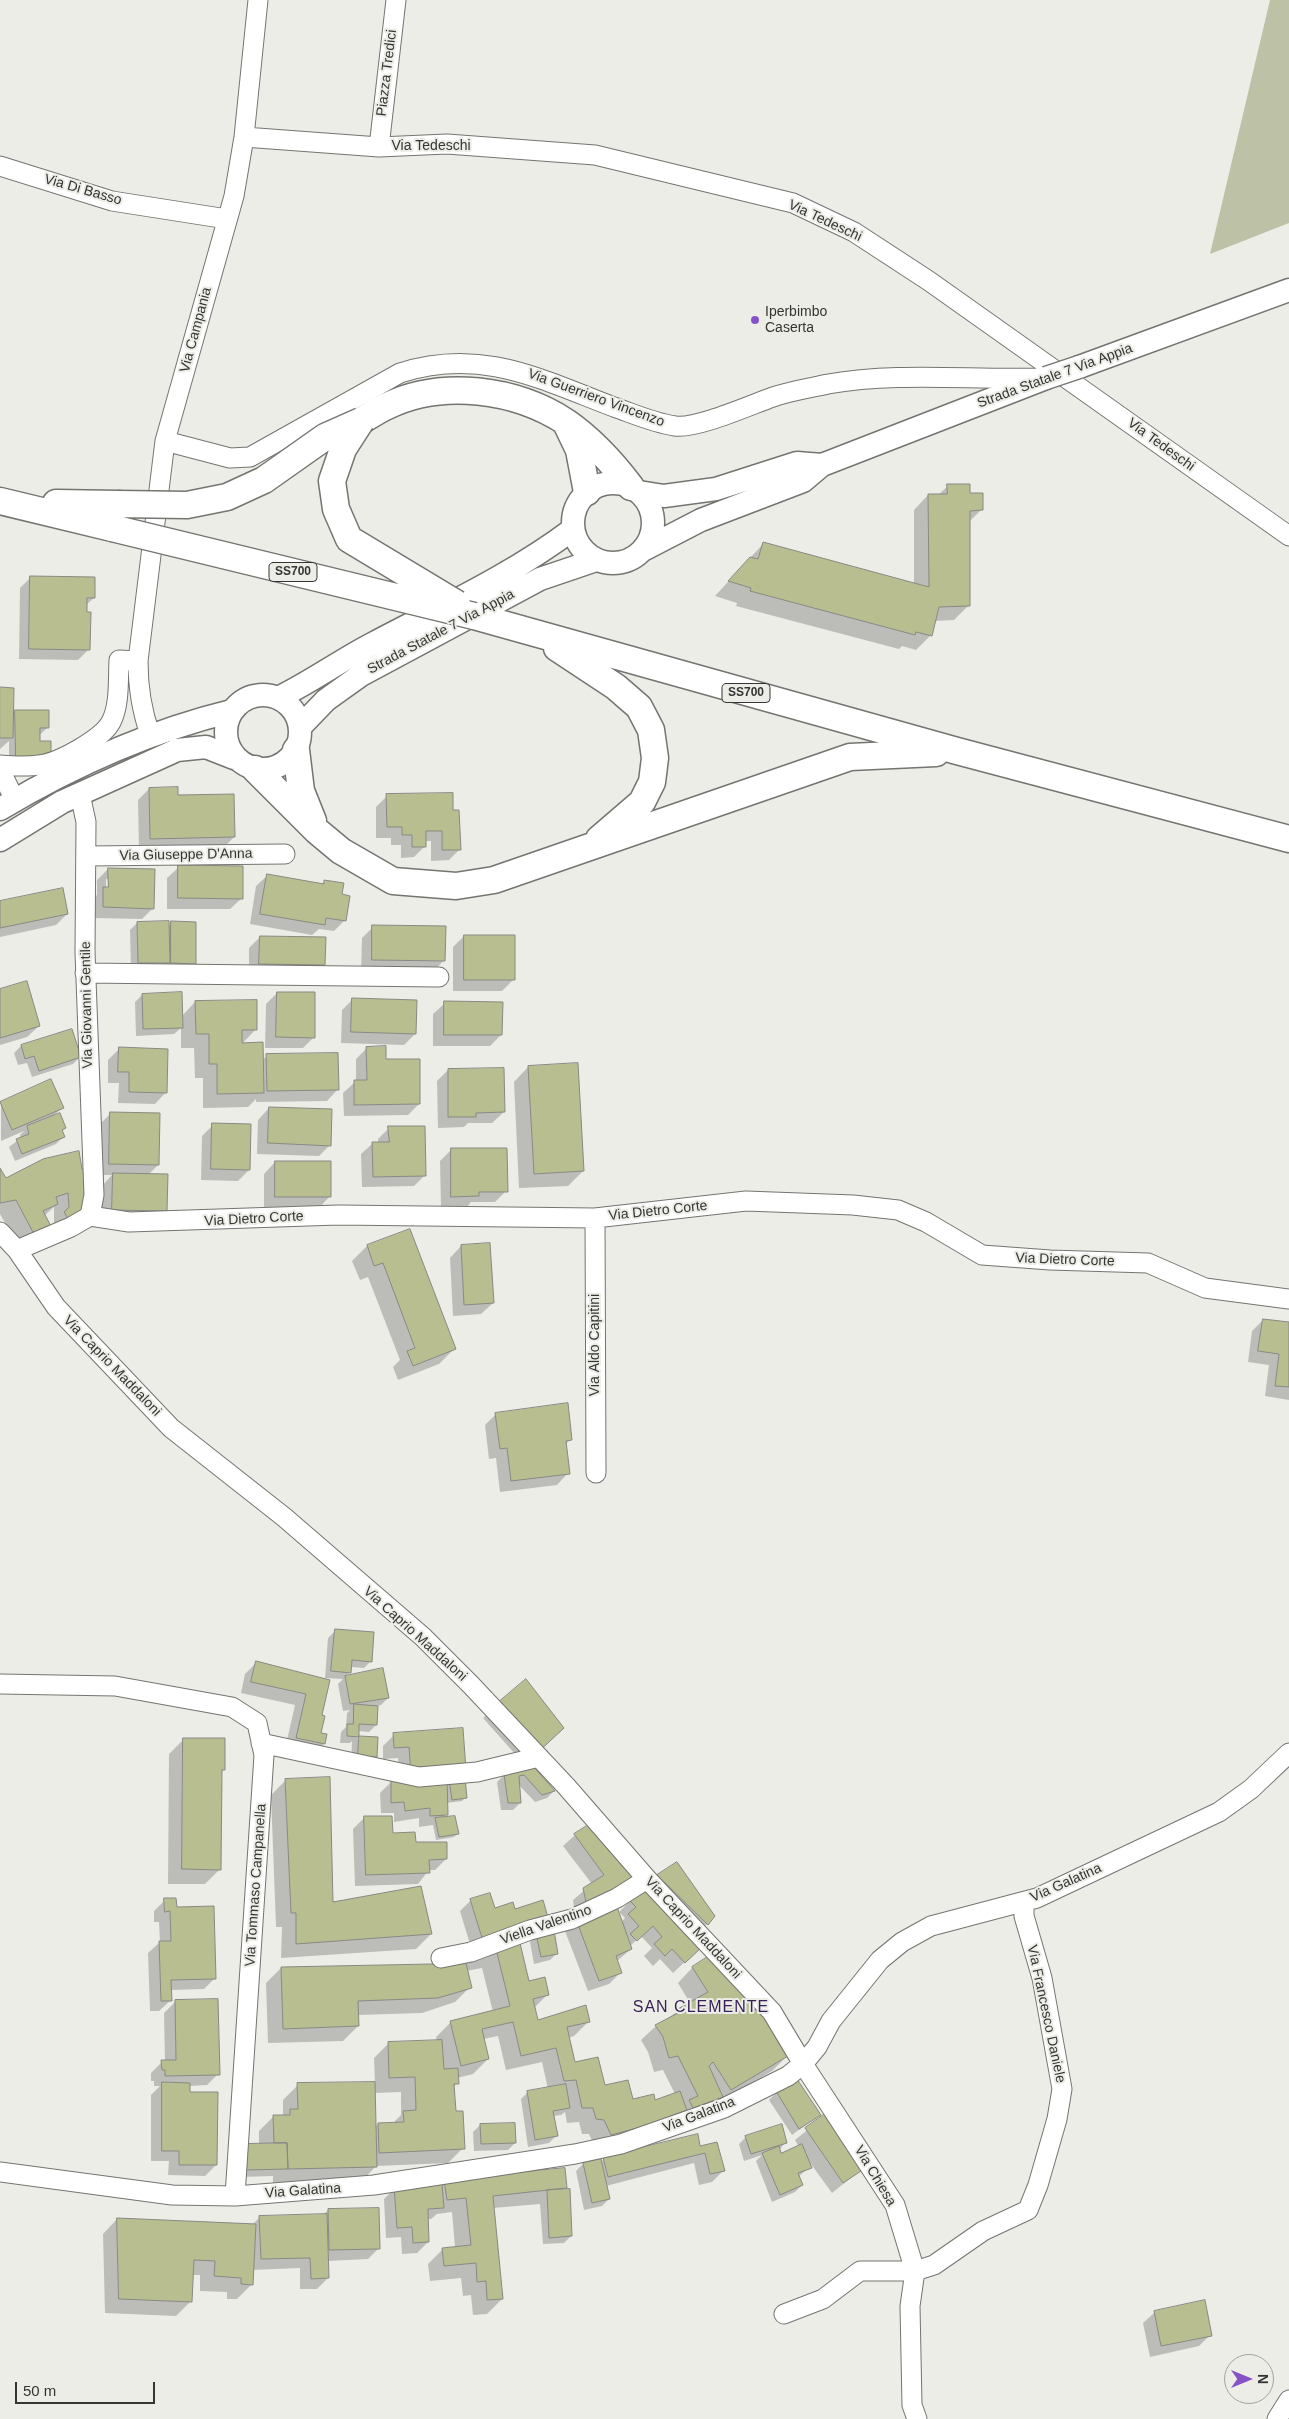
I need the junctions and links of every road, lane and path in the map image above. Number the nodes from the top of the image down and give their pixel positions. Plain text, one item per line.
1 (258, 0) edge
2 (396, 0) edge
3 (244, 137) junction
4 (378, 147) junction
5 (0, 166) edge
6 (227, 219) junction
7 (1289, 290) edge
8 (1046, 378) junction
9 (361, 421) junction
10 (566, 422) junction
11 (165, 441) junction
12 (822, 465) junction
13 (635, 489) junction
14 (588, 492) junction
15 (4, 502) edge
16 (115, 516) junction
17 (573, 529) junction
18 (1289, 536) edge
19 (643, 550) junction
20 (596, 560) junction
21 (474, 616) junction
22 (536, 634) junction
23 (138, 661) junction
24 (278, 698) junction
25 (232, 711) junction
26 (150, 734) junction
27 (298, 739) junction
28 (957, 752) junction
29 (245, 764) junction
30 (0, 765) edge
31 (0, 770) edge
32 (80, 794) junction
33 (8, 805) edge
34 (316, 832) junction
35 (0, 840) edge
36 (1289, 840) edge
37 (589, 848) junction
38 (285, 854) dead end
39 (87, 856) junction
40 (86, 973) junction
41 (439, 977) dead end
42 (90, 1216) junction
43 (595, 1218) junction
44 (0, 1232) edge
45 (17, 1250) junction
46 (1289, 1298) edge
47 (596, 1473) dead end
48 (0, 1684) edge
49 (261, 1743) junction
50 (1289, 1753) edge
51 (538, 1757) junction
52 (647, 1880) junction
53 (1024, 1902) junction
54 (441, 1958) dead end
55 (803, 2064) junction
56 (0, 2172) edge
57 (235, 2196) junction
58 (914, 2270) junction
59 (784, 2314) dead end
60 (1289, 2400) edge
61 (917, 2419) edge
62 (1277, 2419) edge

1 - 3 street, Via Campania
2 - 4 street, Piazza Tredici
3 - 4 street, Via Tedeschi
3 - 6 street, Via Campania
4 - 18 street, Via Tedeschi
5 - 6 street, Via Di Basso
6 - 11 street, Via Campania
7 - 8 main road, Strada Statale 7 Via Appia, bridge
8 - 11 street, Via Guerriero Vincenzo
8 - 12 main road, Strada Statale 7 Via Appia
9 - 10 highway, SS700
9 - 16 highway, SS700, bridge
9 - 21 highway, SS700, bridge
10 - 13 highway
10 - 14 highway
11 - 23 street, Via Campania
12 - 13 main road, Strada Statale 7 Via Appia
12 - 19 main road, Strada Statale 7 Via Appia
13 - 14 main road, Strada Statale 7 Via Appia
13 - 19 main road
14 - 17 main road
15 - 16 highway
16 - 21 highway, SS700, bridge
17 - 20 main road
17 - 24 main road, Strada Statale 7 Via Appia
19 - 20 main road, Strada Statale 7 Via Appia
20 - 27 main road, Strada Statale 7 Via Appia
21 - 22 highway, SS700
22 - 28 highway, SS700
22 - 37 highway, SS700
23 - 26 street, Via Campania
23 - 30 street
24 - 25 main road
24 - 27 main road
25 - 26 main road
25 - 29 main road
26 - 33 main road
27 - 29 main road, Strada Statale 7 Via Appia
27 - 34 highway
28 - 36 highway, SS700
28 - 37 highway
29 - 32 main road
29 - 34 highway, SS700
31 - 33 street
32 - 35 main road
32 - 39 street, Via Giovanni Gentile
34 - 37 highway, SS700
38 - 39 street, Via Giuseppe D'Anna
39 - 40 street, Via Giovanni Gentile
40 - 41 street
40 - 42 street, Via Giovanni Gentile
42 - 43 street, Via Dietro Corte
42 - 45 street
43 - 46 street, Via Dietro Corte
43 - 47 street, Via Aldo Capitini
44 - 45 street, Via Caprio Maddaloni
45 - 51 street, Via Caprio Maddaloni
48 - 49 street, Via Tommaso Campanella
49 - 51 street
49 - 57 street, Via Tommaso Campanella
50 - 53 street, Via Galatina
51 - 52 street, Via Caprio Maddaloni
52 - 54 street, Viella Valentino
52 - 55 street, Via Caprio Maddaloni
53 - 55 street, Via Galatina
53 - 58 street, Via Francesco Daniele
55 - 57 street, Via Galatina
55 - 58 street, Via Chiesa
56 - 57 street, Via Galatina
58 - 59 street, Via Francesco Daniele
58 - 61 street, Via Chiesa
60 - 62 street

